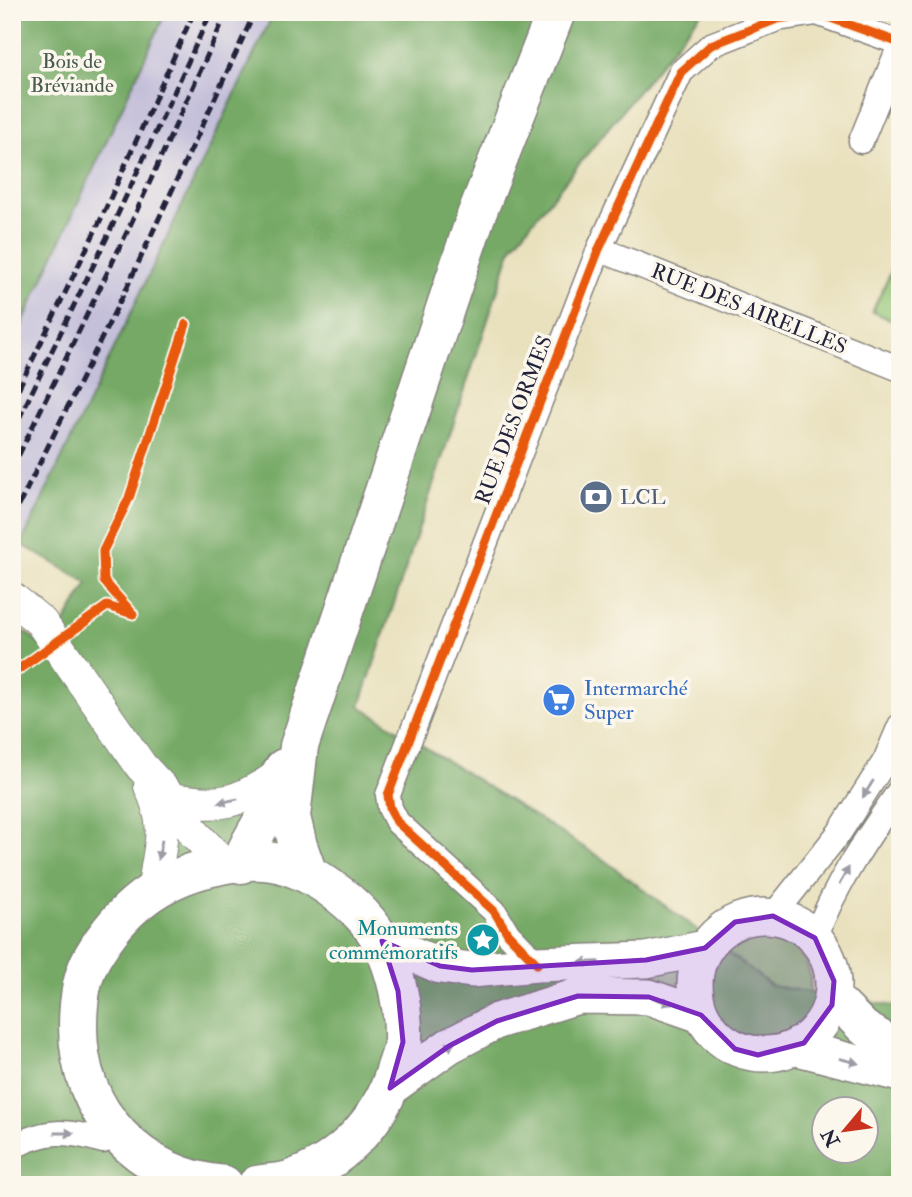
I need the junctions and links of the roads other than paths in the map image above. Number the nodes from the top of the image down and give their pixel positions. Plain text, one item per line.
1 (556, 12) edge
2 (900, 44) edge
3 (860, 141) dead end
4 (599, 249) junction
5 (900, 369) edge
6 (16, 600) edge
7 (900, 726) edge
8 (289, 761) junction
9 (141, 766) junction
10 (900, 790) edge
11 (172, 799) junction
12 (232, 864) junction
13 (308, 874) junction
14 (154, 890) junction
15 (773, 916) junction
16 (816, 938) junction
17 (382, 942) junction
18 (705, 948) junction
19 (537, 964) junction
20 (832, 1005) junction
21 (701, 1015) junction
22 (798, 1048) junction
23 (900, 1049) edge
24 (900, 1074) edge
25 (390, 1088) junction
26 (12, 1147) edge
27 (130, 1157) edge
28 (224, 1185) edge
29 (257, 1185) edge

1 - 8 main road
2 - 3 street
2 - 4 street, RUE DES ORMES
4 - 5 street, RUE DES AIRELLES
4 - 19 street, RUE DES ORMES
6 - 9 street
7 -> 15 street
8 -> 11 street
8 - 12 main road
8 - 13 main road
9 - 11 street
9 -> 14 street
16 -> 10 street
11 - 12 street
12 - 13 main road
12 - 14 main road
13 - 17 main road
14 - 27 main road
15 - 16 main road
15 - 18 main road
16 - 20 main road
17 - 19 main road
17 - 25 main road
18 -> 19 main road
18 - 21 main road
20 - 22 main road
20 - 23 main road
21 - 22 main road
25 -> 21 main road
22 -> 24 main road
25 - 29 main road
26 -> 27 street
27 - 28 main road

